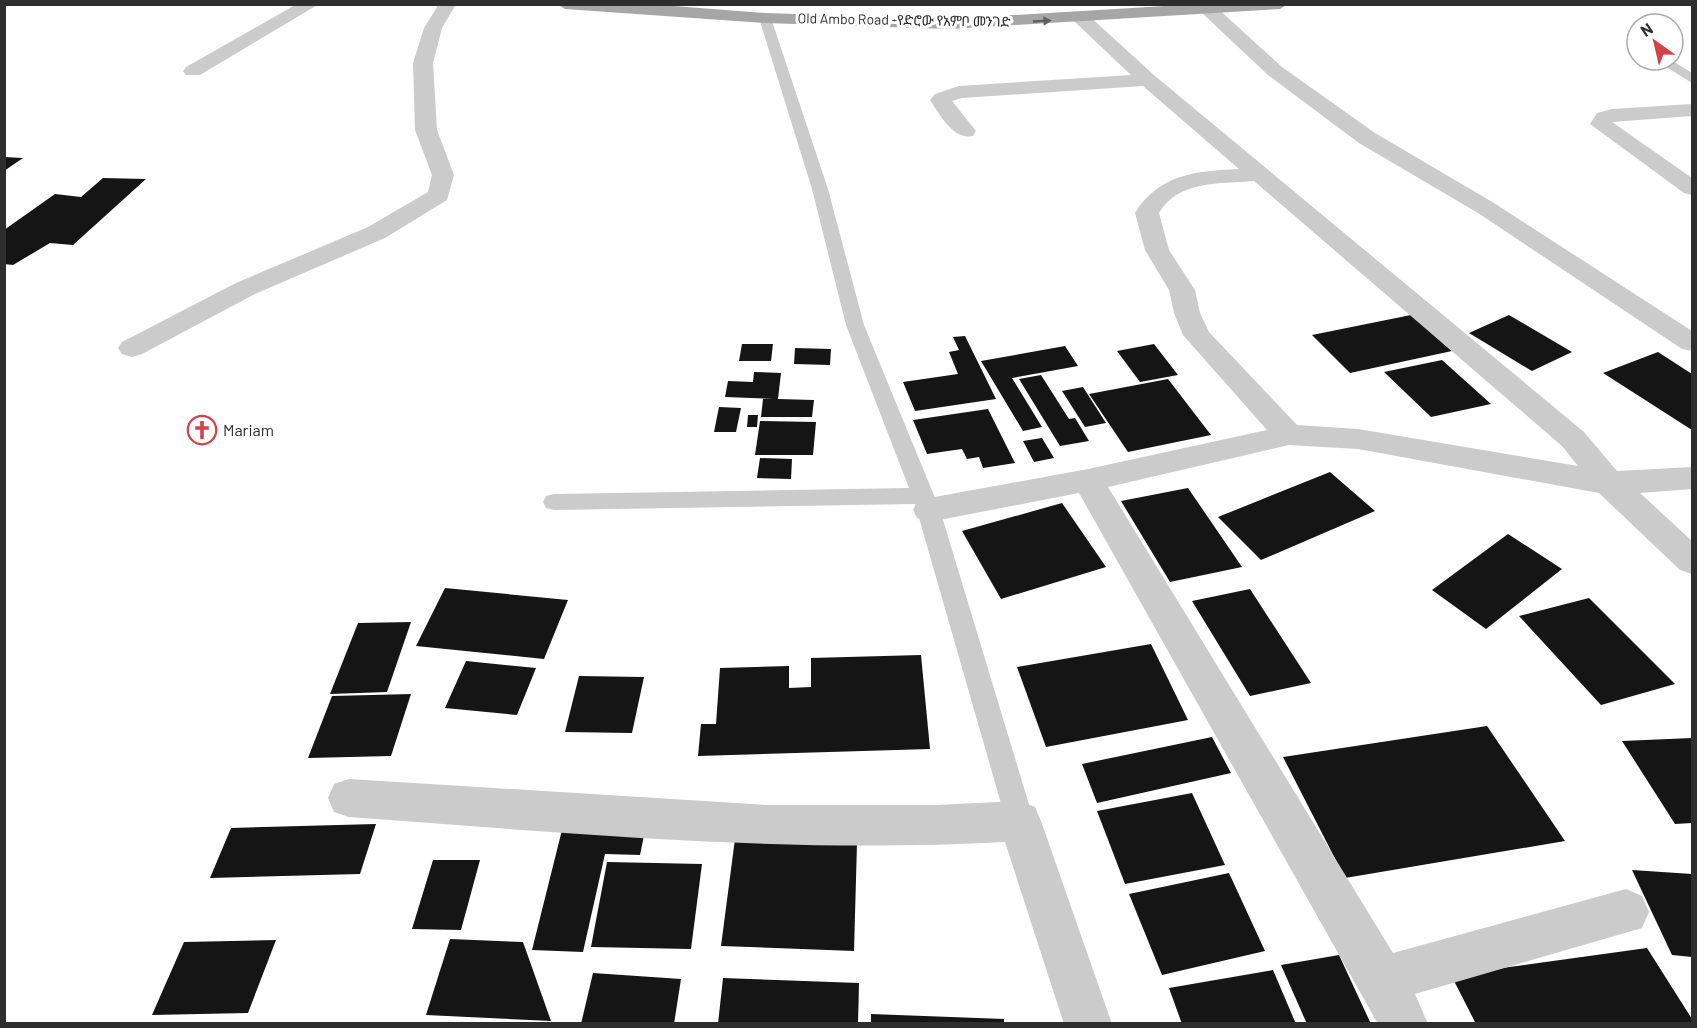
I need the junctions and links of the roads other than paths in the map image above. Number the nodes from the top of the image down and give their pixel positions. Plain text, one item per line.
1 (311, 4) edge
2 (448, 4) edge
3 (565, 4) edge
4 (845, 4) edge
5 (1052, 4) edge
6 (1280, 4) edge
7 (1208, 9) junction
8 (765, 18) junction
9 (1081, 18) junction
10 (193, 71) dead end
11 (1149, 80) junction
12 (1692, 110) edge
13 (965, 131) dead end
14 (1262, 174) junction
15 (1692, 188) edge
16 (1692, 343) edge
17 (132, 348) dead end
18 (1289, 435) junction
19 (1692, 478) edge
20 (1088, 480) junction
21 (1609, 483) junction
22 (554, 502) dead end
23 (926, 503) junction
24 (1692, 561) edge
25 (349, 798) dead end
26 (1020, 821) junction
27 (1626, 912) dead end
28 (1382, 980) junction
29 (1088, 1023) edge
30 (1404, 1023) edge

1 - 10 street
2 - 17 street
3 - 8 main road, Old Ambo Road -የድሮው የአምቦ መንገድ
4 - 5 main road, Old Ambo Road -የድሮው የአምቦ መንገድ
6 - 7 main road, Old Ambo Road -የድሮው የአምቦ መንገድ
7 - 9 main road, Old Ambo Road -የድሮው የአምቦ መንገድ
7 - 16 street
8 -> 9 main road, Old Ambo Road -የድሮው የአምቦ መንገድ
8 - 23 lane
9 - 11 street
11 - 13 street
11 - 14 street
12 - 15 street
14 - 18 street
14 - 21 street
18 - 20 street
18 - 21 street
19 - 21 street
20 - 23 street
20 - 28 street
21 - 24 street
22 - 23 lane
23 - 26 lane
25 - 26 street
26 - 29 street
27 - 28 street
28 - 30 street

